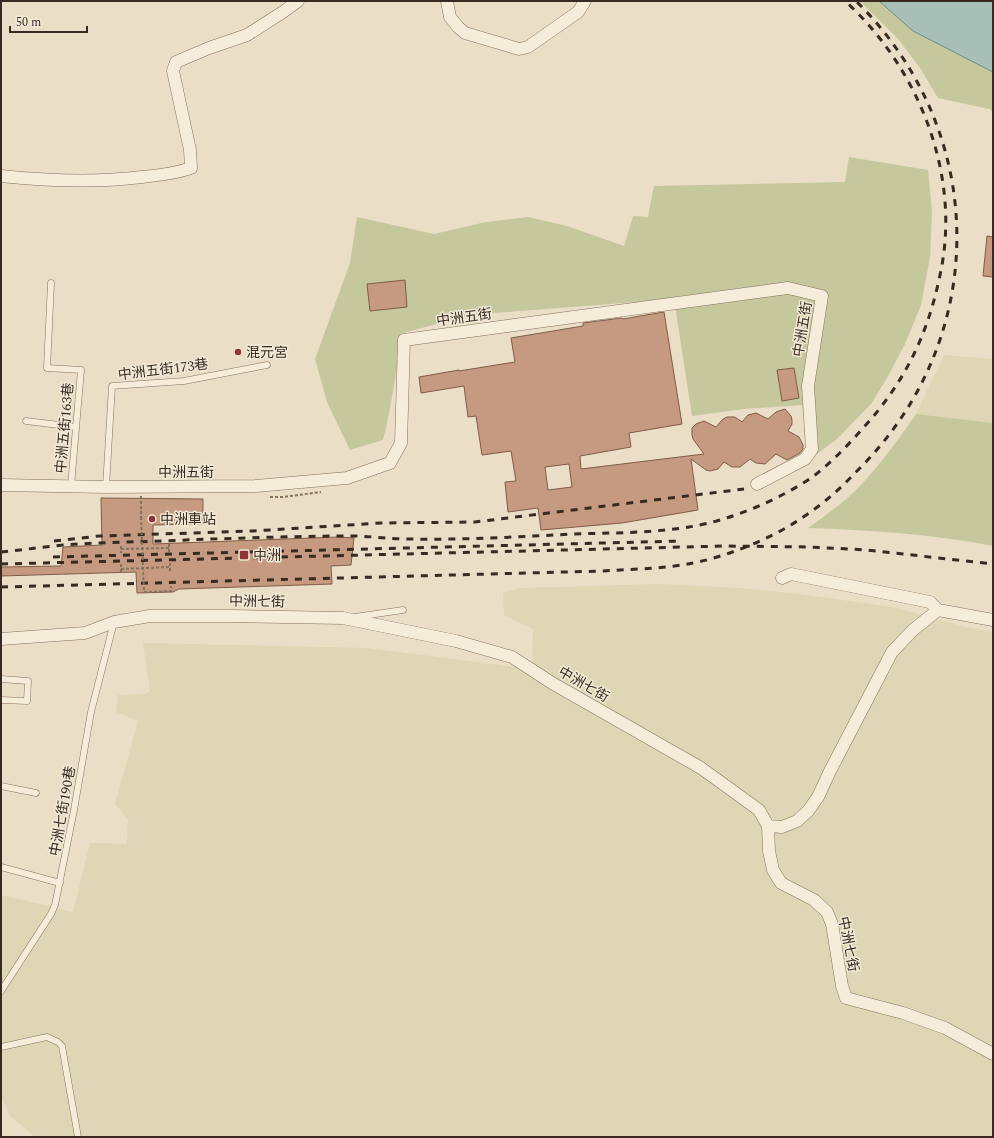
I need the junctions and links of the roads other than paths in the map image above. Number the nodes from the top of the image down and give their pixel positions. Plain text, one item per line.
1 (298, 1) edge
2 (447, 1) edge
3 (585, 1) edge
4 (1, 176) edge
5 (51, 283) dead end
6 (267, 365) dead end
7 (26, 421) dead end
8 (76, 427) junction
9 (757, 484) dead end
10 (1, 485) edge
11 (71, 486) junction
12 (106, 487) junction
13 (782, 578) dead end
14 (404, 610) dead end
15 (938, 610) junction
16 (343, 618) junction
17 (993, 620) edge
18 (114, 622) junction
19 (1, 639) edge
20 (1, 679) edge
21 (1, 700) edge
22 (1, 786) edge
23 (36, 793) dead end
24 (768, 826) junction
25 (1, 867) edge
26 (60, 883) junction
27 (1, 991) edge
28 (1, 1047) edge
29 (993, 1054) edge
30 (78, 1137) edge

1 - 4 street
2 - 3 street
5 - 8 lane, 中洲五街163巷
6 - 12 lane, 中洲五街173巷
7 - 8 lane
8 - 11 lane, 中洲五街163巷
9 - 12 street, 中洲五街
10 - 11 street, 中洲五街
11 - 12 street, 中洲五街
13 - 15 street
14 - 16 lane
15 - 17 street
15 - 24 street
16 - 18 street, 中洲七街
16 - 24 street, 中洲七街
18 - 19 street, 中洲七街
18 - 26 lane, 中洲七街190巷
20 - 21 lane
22 - 23 lane
24 - 29 street, 中洲七街
25 - 26 lane
26 - 27 lane, 中洲七街190巷
28 - 30 lane

